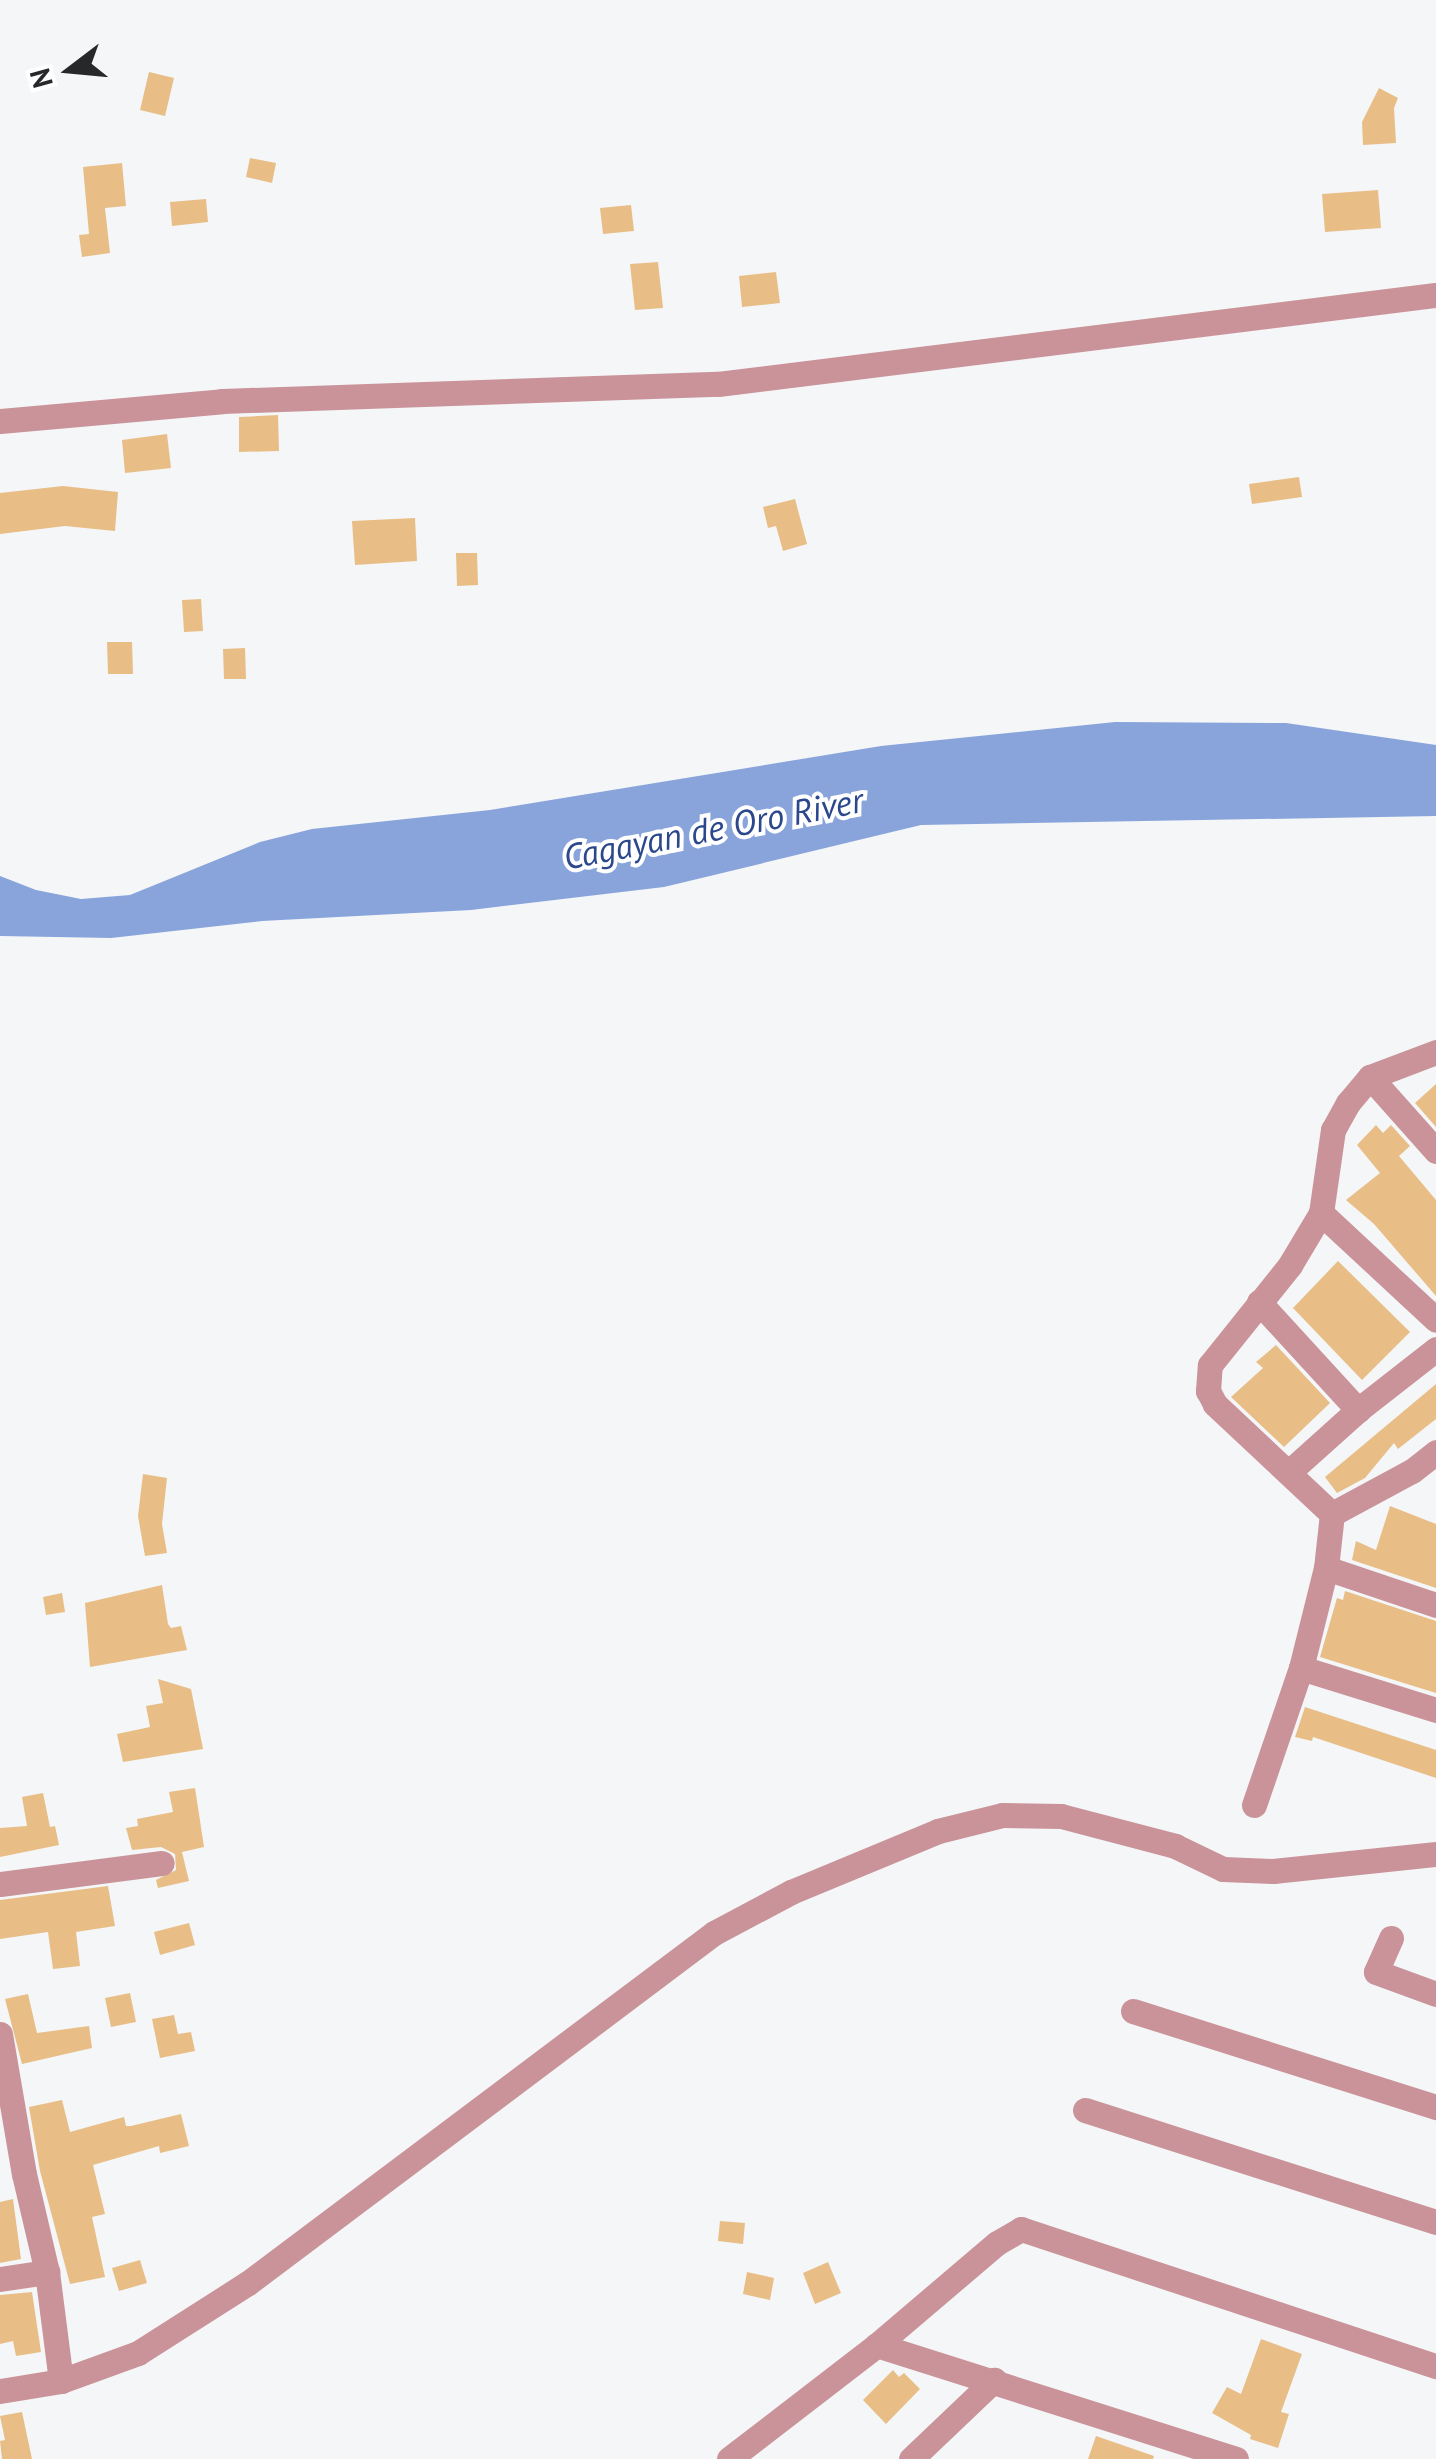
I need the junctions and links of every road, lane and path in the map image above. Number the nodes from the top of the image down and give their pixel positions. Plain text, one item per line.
1 (1436, 295) edge
2 (0, 422) edge
3 (1436, 1052) edge
4 (1370, 1077) junction
5 (1436, 1151) edge
6 (1321, 1213) junction
7 (1259, 1302) junction
8 (1436, 1320) edge
9 (1436, 1349) edge
10 (1358, 1410) junction
11 (1436, 1452) edge
12 (1289, 1472) junction
13 (1424, 1475) edge
14 (1332, 1514) junction
15 (1326, 1568) junction
16 (1436, 1604) edge
17 (1300, 1668) junction
18 (1436, 1710) edge
19 (1254, 1805) dead end
20 (1436, 1854) edge
21 (162, 1863) dead end
22 (0, 1884) edge
23 (1391, 1938) dead end
24 (1436, 1994) edge
25 (1133, 2011) dead end
26 (0, 2034) edge
27 (4, 2080) edge
28 (1436, 2107) edge
29 (1085, 2110) dead end
30 (12, 2176) edge
31 (1436, 2222) edge
32 (46, 2272) junction
33 (0, 2279) edge
34 (877, 2345) junction
35 (1436, 2366) edge
36 (994, 2380) junction
37 (61, 2382) junction
38 (0, 2391) edge
39 (729, 2459) edge
40 (910, 2459) edge
41 (1236, 2459) edge

1 - 2 street
3 - 4 street
4 - 5 street
4 - 6 street
6 - 7 street
6 - 8 street
7 - 10 street
7 - 12 street
9 - 10 street
10 - 12 street
11 - 13 street
12 - 14 street
13 - 14 street
14 - 15 street
15 - 16 street
15 - 17 street
17 - 18 street
17 - 19 street
20 - 37 street
21 - 22 street
23 - 24 street
25 - 28 street
26 - 27 street
27 - 30 street
29 - 31 street
30 - 32 street
32 - 33 street
32 - 37 street
34 - 35 street
34 - 36 street
34 - 39 street
36 - 40 street
36 - 41 street
37 - 38 street

